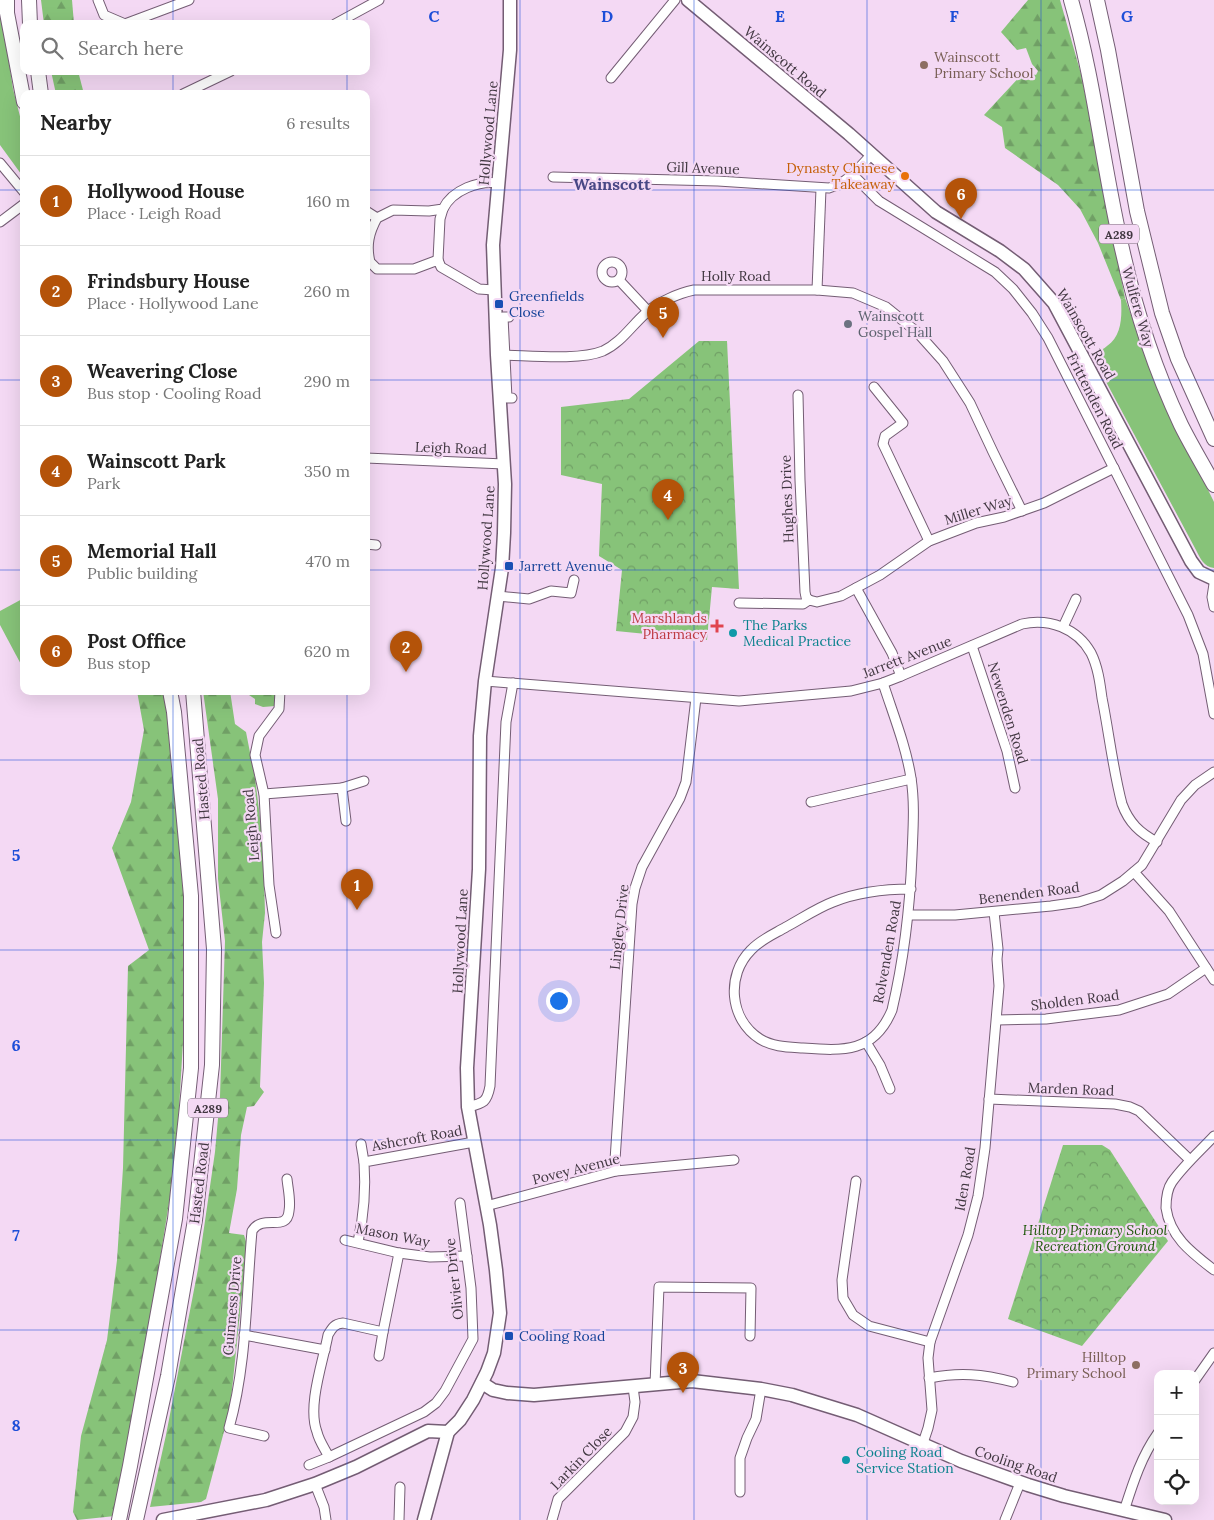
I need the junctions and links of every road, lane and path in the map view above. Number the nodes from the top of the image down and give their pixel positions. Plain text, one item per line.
1 (7, 0) edge
2 (29, 0) edge
3 (98, 0) edge
4 (189, 0) edge
5 (379, 0) edge
6 (510, 0) edge
7 (675, 0) edge
8 (688, 0) edge
9 (1071, 0) edge
10 (1097, 0) edge
11 (175, 2) edge
12 (30, 20) edge
13 (116, 20) edge
14 (134, 20) edge
15 (342, 20) edge
16 (39, 75) edge
17 (223, 75) edge
18 (611, 78) dead end
19 (22, 90) edge
20 (40, 90) edge
21 (191, 90) edge
22 (871, 155) junction
23 (0, 163) edge
24 (853, 175) junction
25 (553, 177) dead end
26 (499, 183) junction
27 (20, 187) edge
28 (822, 189) junction
29 (20, 207) edge
30 (443, 209) junction
31 (370, 214) edge
32 (377, 218) junction
33 (0, 222) edge
34 (370, 232) edge
35 (438, 260) junction
36 (370, 262) edge
37 (619, 280) dead end
38 (494, 290) junction
39 (817, 290) junction
40 (648, 311) junction
41 (508, 316) dead end
42 (501, 355) junction
43 (874, 387) dead end
44 (798, 395) dead end
45 (512, 398) dead end
46 (1196, 402) junction
47 (1214, 428) edge
48 (1214, 439) edge
49 (370, 458) edge
50 (504, 464) junction
51 (1114, 468) junction
52 (1214, 484) edge
53 (1022, 511) junction
54 (929, 541) junction
55 (370, 544) edge
56 (376, 545) dead end
57 (1214, 579) edge
58 (574, 580) dead end
59 (1214, 584) edge
60 (856, 588) junction
61 (498, 596) junction
62 (1076, 599) dead end
63 (809, 600) junction
64 (739, 603) dead end
65 (1214, 607) edge
66 (1063, 627) junction
67 (972, 646) junction
68 (900, 676) junction
69 (485, 681) junction
70 (513, 683) junction
71 (883, 683) junction
72 (171, 695) edge
73 (193, 695) edge
74 (280, 695) edge
75 (696, 698) junction
76 (1214, 714) edge
77 (1214, 772) edge
78 (911, 779) junction
79 (364, 780) dead end
80 (342, 788) junction
81 (1015, 788) dead end
82 (264, 794) junction
83 (811, 802) dead end
84 (346, 821) dead end
85 (1157, 842) junction
86 (1134, 872) junction
87 (911, 889) junction
88 (994, 912) junction
89 (909, 915) junction
90 (276, 933) dead end
91 (1206, 968) junction
92 (1214, 980) edge
93 (997, 1020) junction
94 (866, 1042) junction
95 (890, 1089) dead end
96 (990, 1099) junction
97 (468, 1107) junction
98 (1214, 1136) edge
99 (474, 1142) junction
100 (361, 1144) dead end
101 (734, 1160) dead end
102 (1190, 1160) junction
103 (364, 1162) junction
104 (616, 1172) junction
105 (287, 1178) dead end
106 (856, 1181) dead end
107 (460, 1203) dead end
108 (486, 1206) junction
109 (345, 1240) dead end
110 (358, 1242) junction
111 (399, 1253) junction
112 (467, 1256) junction
113 (1214, 1270) edge
114 (383, 1332) junction
115 (244, 1335) junction
116 (750, 1336) dead end
117 (930, 1342) junction
118 (325, 1350) junction
119 (1214, 1353) edge
120 (379, 1356) dead end
121 (1199, 1374) edge
122 (929, 1378) junction
123 (1013, 1382) dead end
124 (482, 1383) junction
125 (655, 1384) junction
126 (634, 1387) junction
127 (761, 1389) junction
128 (448, 1432) junction
129 (264, 1436) dead end
130 (1154, 1438) edge
131 (923, 1443) junction
132 (329, 1457) junction
133 (309, 1465) dead end
134 (1020, 1483) junction
135 (315, 1484) junction
136 (400, 1488) dead end
137 (740, 1492) dead end
138 (1124, 1510) junction
139 (189, 1518) edge
140 (118, 1520) edge
141 (136, 1520) edge
142 (166, 1520) edge
143 (326, 1520) edge
144 (399, 1520) edge
145 (424, 1520) edge
146 (552, 1520) edge
147 (1005, 1520) edge
148 (1165, 1520) edge

1 - 19 main road
2 - 12 main road
3 - 13 street
4 - 11 street
5 - 15 street
6 - 26 main road, Hollywood Lane
7 - 18 street
8 - 22 main road, Wainscott Road
9 - 52 main road, Wulfere Way / A289
10 - 46 main road, Wulfere Way / A289
11 - 14 street
16 - 20 main road
17 - 21 street
22 - 24 street, Gill Avenue
22 - 57 main road, Wainscott Road
23 - 27 street
24 - 28 street, Gill Avenue
24 - 51 street, Frittenden Road
25 - 28 street, Gill Avenue
26 - 30 street
26 - 38 main road, Hollywood Lane
28 - 39 street
29 - 33 street
30 - 32 street
30 - 35 street
31 - 32 street
32 - 34 street
35 - 36 street
35 - 38 street
37 - 40 street
38 - 42 main road, Hollywood Lane
39 - 40 street, Holly Road
39 - 53 street, Holly Road
40 - 42 street, Holly Road
41 - 42 street
42 - 45 street
42 - 50 main road, Hollywood Lane
43 - 54 street
44 - 63 street, Hughes Drive
46 - 47 main road, A289
46 - 48 main road, Wulfere Way / A289
49 - 50 street, Leigh Road
50 - 61 main road, Hollywood Lane
51 - 53 street, Miller Way
51 - 76 street, Frittenden Road
53 - 54 street, Miller Way
54 - 60 street, Miller Way
55 - 56 street
58 - 61 street
59 - 65 street
60 - 63 street, Miller Way
60 - 68 street
61 - 69 main road, Hollywood Lane
62 - 66 street
63 - 64 street, Miller Way
66 - 67 street, Jarrett Avenue
66 - 85 street, Jarrett Avenue
67 - 68 street, Jarrett Avenue
67 - 81 street, Newenden Road
68 - 71 street, Jarrett Avenue
69 - 70 street, Jarrett Avenue
69 - 97 main road, Hollywood Lane
70 - 75 street, Jarrett Avenue
70 - 97 street
71 - 75 street, Jarrett Avenue
71 - 78 street, Rolvenden Road
72 - 140 main road, Hasted Road / A289
73 - 141 main road, Hasted Road / A289
74 - 82 street, Leigh Road
75 - 104 street, Lingley Drive
77 - 85 street, Benenden Road
78 - 83 street
78 - 87 street, Rolvenden Road
79 - 80 street
80 - 82 street
80 - 84 street
82 - 90 street, Leigh Road
85 - 86 street, Benenden Road
86 - 88 street, Benenden Road
86 - 91 street
87 - 89 street, Rolvenden Road
87 - 94 street, Rolvenden Road
88 - 89 street, Benenden Road
88 - 93 street, Iden Road
89 - 94 street, Rolvenden Road
91 - 92 street
91 - 93 street, Sholden Road
93 - 96 street, Iden Road
94 - 95 street
96 - 102 street, Marden Road
96 - 117 street, Iden Road
97 - 99 main road, Hollywood Lane
98 - 102 street
99 - 103 street, Ashcroft Road
99 - 108 main road, Hollywood Lane
100 - 103 street, Ashcroft Road
101 - 104 street, Povey Avenue
102 - 113 street
103 - 110 street, Ashcroft Road
104 - 108 street, Povey Avenue
105 - 115 street, Guinness Drive
106 - 117 street
107 - 112 street, Olivier Drive
108 - 124 main road, Hollywood Lane
109 - 110 street, Mason Way
110 - 111 street, Mason Way
111 - 112 street, Mason Way
111 - 114 street
112 - 132 street, Olivier Drive
114 - 118 street
114 - 120 street
115 - 118 street
115 - 129 street, Guinness Drive
116 - 125 street
117 - 122 street, Iden Road
118 - 132 street
119 - 121 street
122 - 123 street
122 - 131 street, Iden Road
124 - 126 main road, Cooling Road
124 - 128 main road, Hollywood Lane
125 - 126 main road, Cooling Road
125 - 127 main road, Cooling Road
126 - 146 street, Larkin Close
127 - 131 main road, Cooling Road
127 - 137 street
128 - 135 main road
128 - 145 main road
130 - 138 street
131 - 134 main road, Cooling Road
132 - 133 street, Olivier Drive
134 - 138 main road, Cooling Road
134 - 147 street
135 - 139 main road
135 - 143 street
136 - 144 street
138 - 148 main road, Cooling Road
139 - 142 main road

